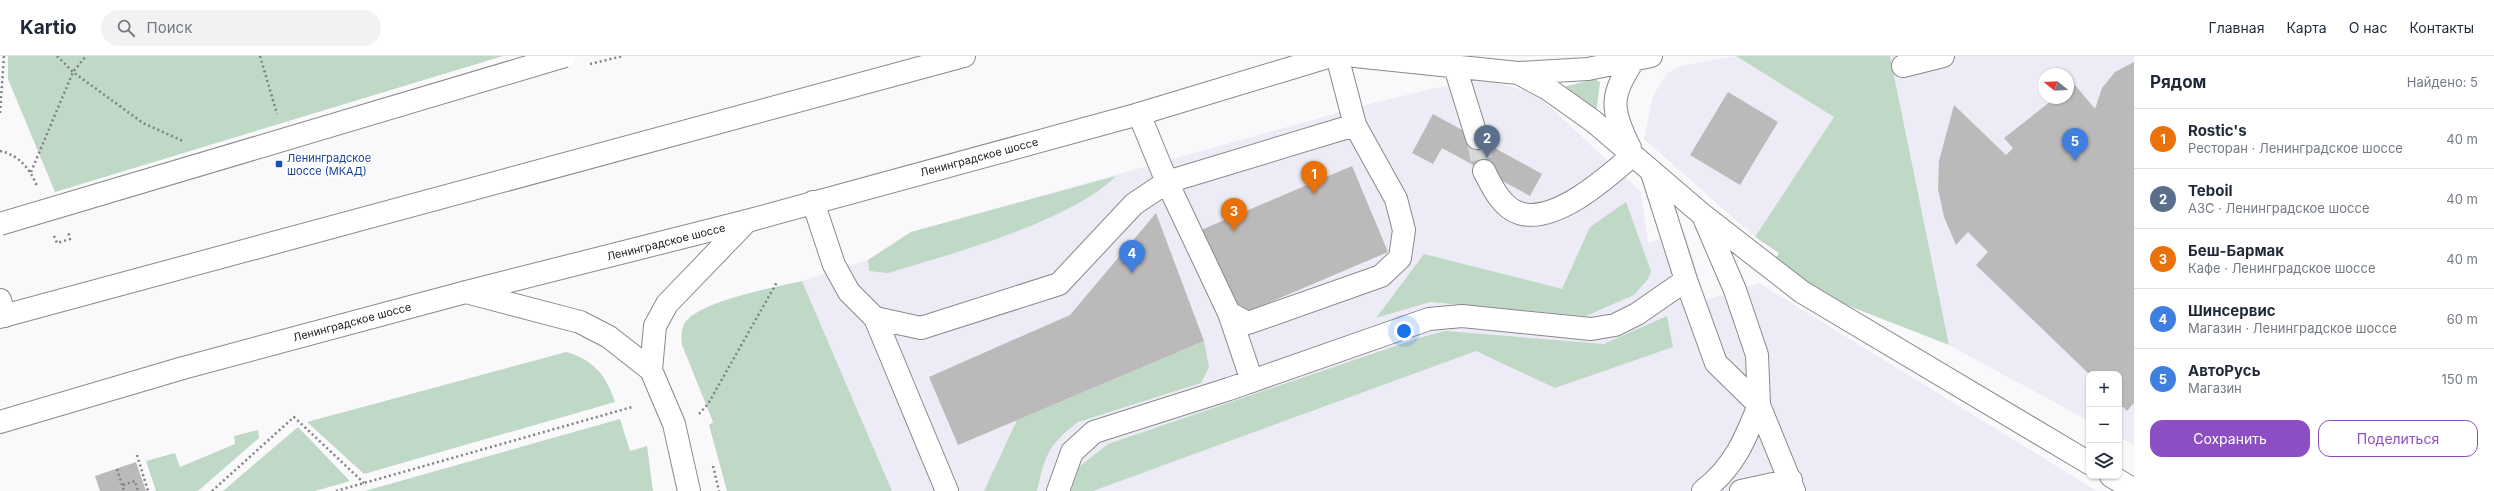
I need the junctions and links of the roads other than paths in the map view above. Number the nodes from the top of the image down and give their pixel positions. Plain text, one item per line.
1 (565, 56) edge
2 (964, 56) edge
3 (1331, 56) edge
4 (1338, 56) edge
5 (1355, 56) edge
6 (1943, 56) edge
7 (1643, 58) edge
8 (1903, 66) dead end
9 (1455, 67) junction
10 (1518, 73) junction
11 (1139, 114) junction
12 (1354, 125) junction
13 (1477, 138) tunnel mouth
14 (1634, 155) junction
15 (1484, 171) tunnel mouth
16 (1652, 174) junction
17 (1167, 182) junction
18 (812, 202) junction
19 (1704, 216) junction
20 (747, 221) junction
21 (0, 224) edge
22 (1686, 280) junction
23 (466, 292) junction
24 (2, 311) edge
25 (1229, 313) junction
26 (875, 318) junction
27 (651, 370) junction
28 (1252, 381) junction
29 (1759, 405) junction
30 (0, 422) edge
31 (2086, 461) edge
32 (2116, 479) edge
33 (1793, 486) edge
34 (2134, 490) edge
35 (689, 491) edge
36 (948, 491) edge
37 (1058, 491) edge
38 (1703, 491) edge
39 (1741, 491) edge

1 - 21 main road, bridge
2 - 24 main road
3 - 11 main road, Ленинградское шоссе
4 - 12 main road
5 - 9 main road
6 - 8 main road
7 - 10 main road
7 - 14 main road
9 - 10 main road
9 - 13 main road
10 - 14 main road
11 - 17 main road
11 - 18 main road, Ленинградское шоссе
12 - 17 main road
12 - 25 main road
14 - 15 main road
14 - 16 main road
16 - 19 main road
16 - 22 main road
17 - 25 main road
17 - 26 main road
18 - 20 main road, Ленинградское шоссе
18 - 26 main road
19 - 29 main road
19 - 31 main road
20 - 23 main road, Ленинградское шоссе
20 - 27 main road
22 - 28 main road
22 - 29 main road
23 - 27 main road
23 - 30 main road, Ленинградское шоссе
25 - 28 main road
26 - 36 main road
27 - 35 main road
28 - 37 main road
29 - 33 main road
29 - 38 main road
32 - 34 main road
33 - 39 main road

